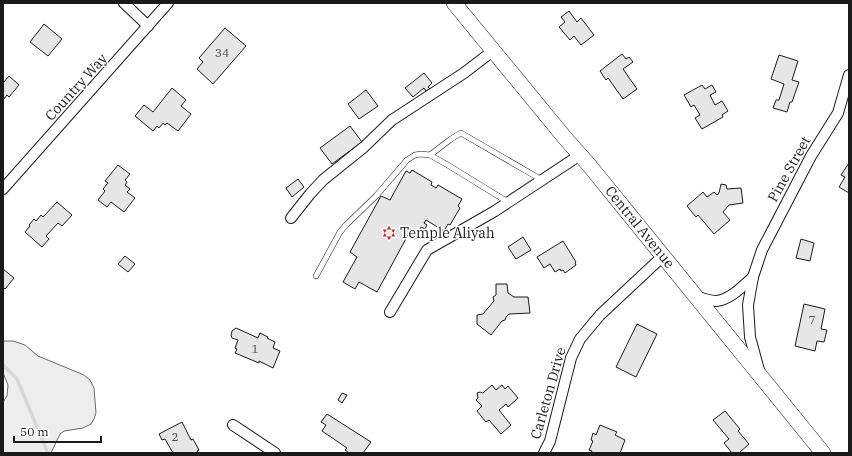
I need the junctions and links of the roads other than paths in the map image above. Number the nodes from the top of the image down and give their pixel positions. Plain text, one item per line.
1 (124, 3) edge
2 (168, 3) edge
3 (454, 3) edge
4 (148, 26) junction
5 (494, 50) junction
6 (849, 75) edge
7 (430, 155) junction
8 (580, 155) junction
9 (542, 180) junction
10 (3, 189) edge
11 (508, 202) junction
12 (291, 218) dead end
13 (663, 256) junction
14 (316, 276) dead end
15 (753, 277) junction
16 (697, 297) junction
17 (390, 312) dead end
18 (760, 374) junction
19 (233, 426) dead end
20 (275, 453) edge
21 (544, 453) edge
22 (823, 453) edge

1 - 4 street
2 - 4 street, Country Way
3 - 5 main road, Central Avenue
4 - 10 street, Country Way
5 - 8 main road, Central Avenue
5 - 12 street
6 - 15 street, Pine Street
7 - 9 lane
7 - 11 lane
7 - 14 lane
8 - 9 street
8 - 13 main road, Central Avenue
9 - 11 street
11 - 17 street
13 - 16 main road, Central Avenue
13 - 21 street, Carleton Drive
15 - 16 street
15 - 18 street, Pine Street
16 - 18 main road, Central Avenue
18 - 22 main road, Central Avenue
19 - 20 street

